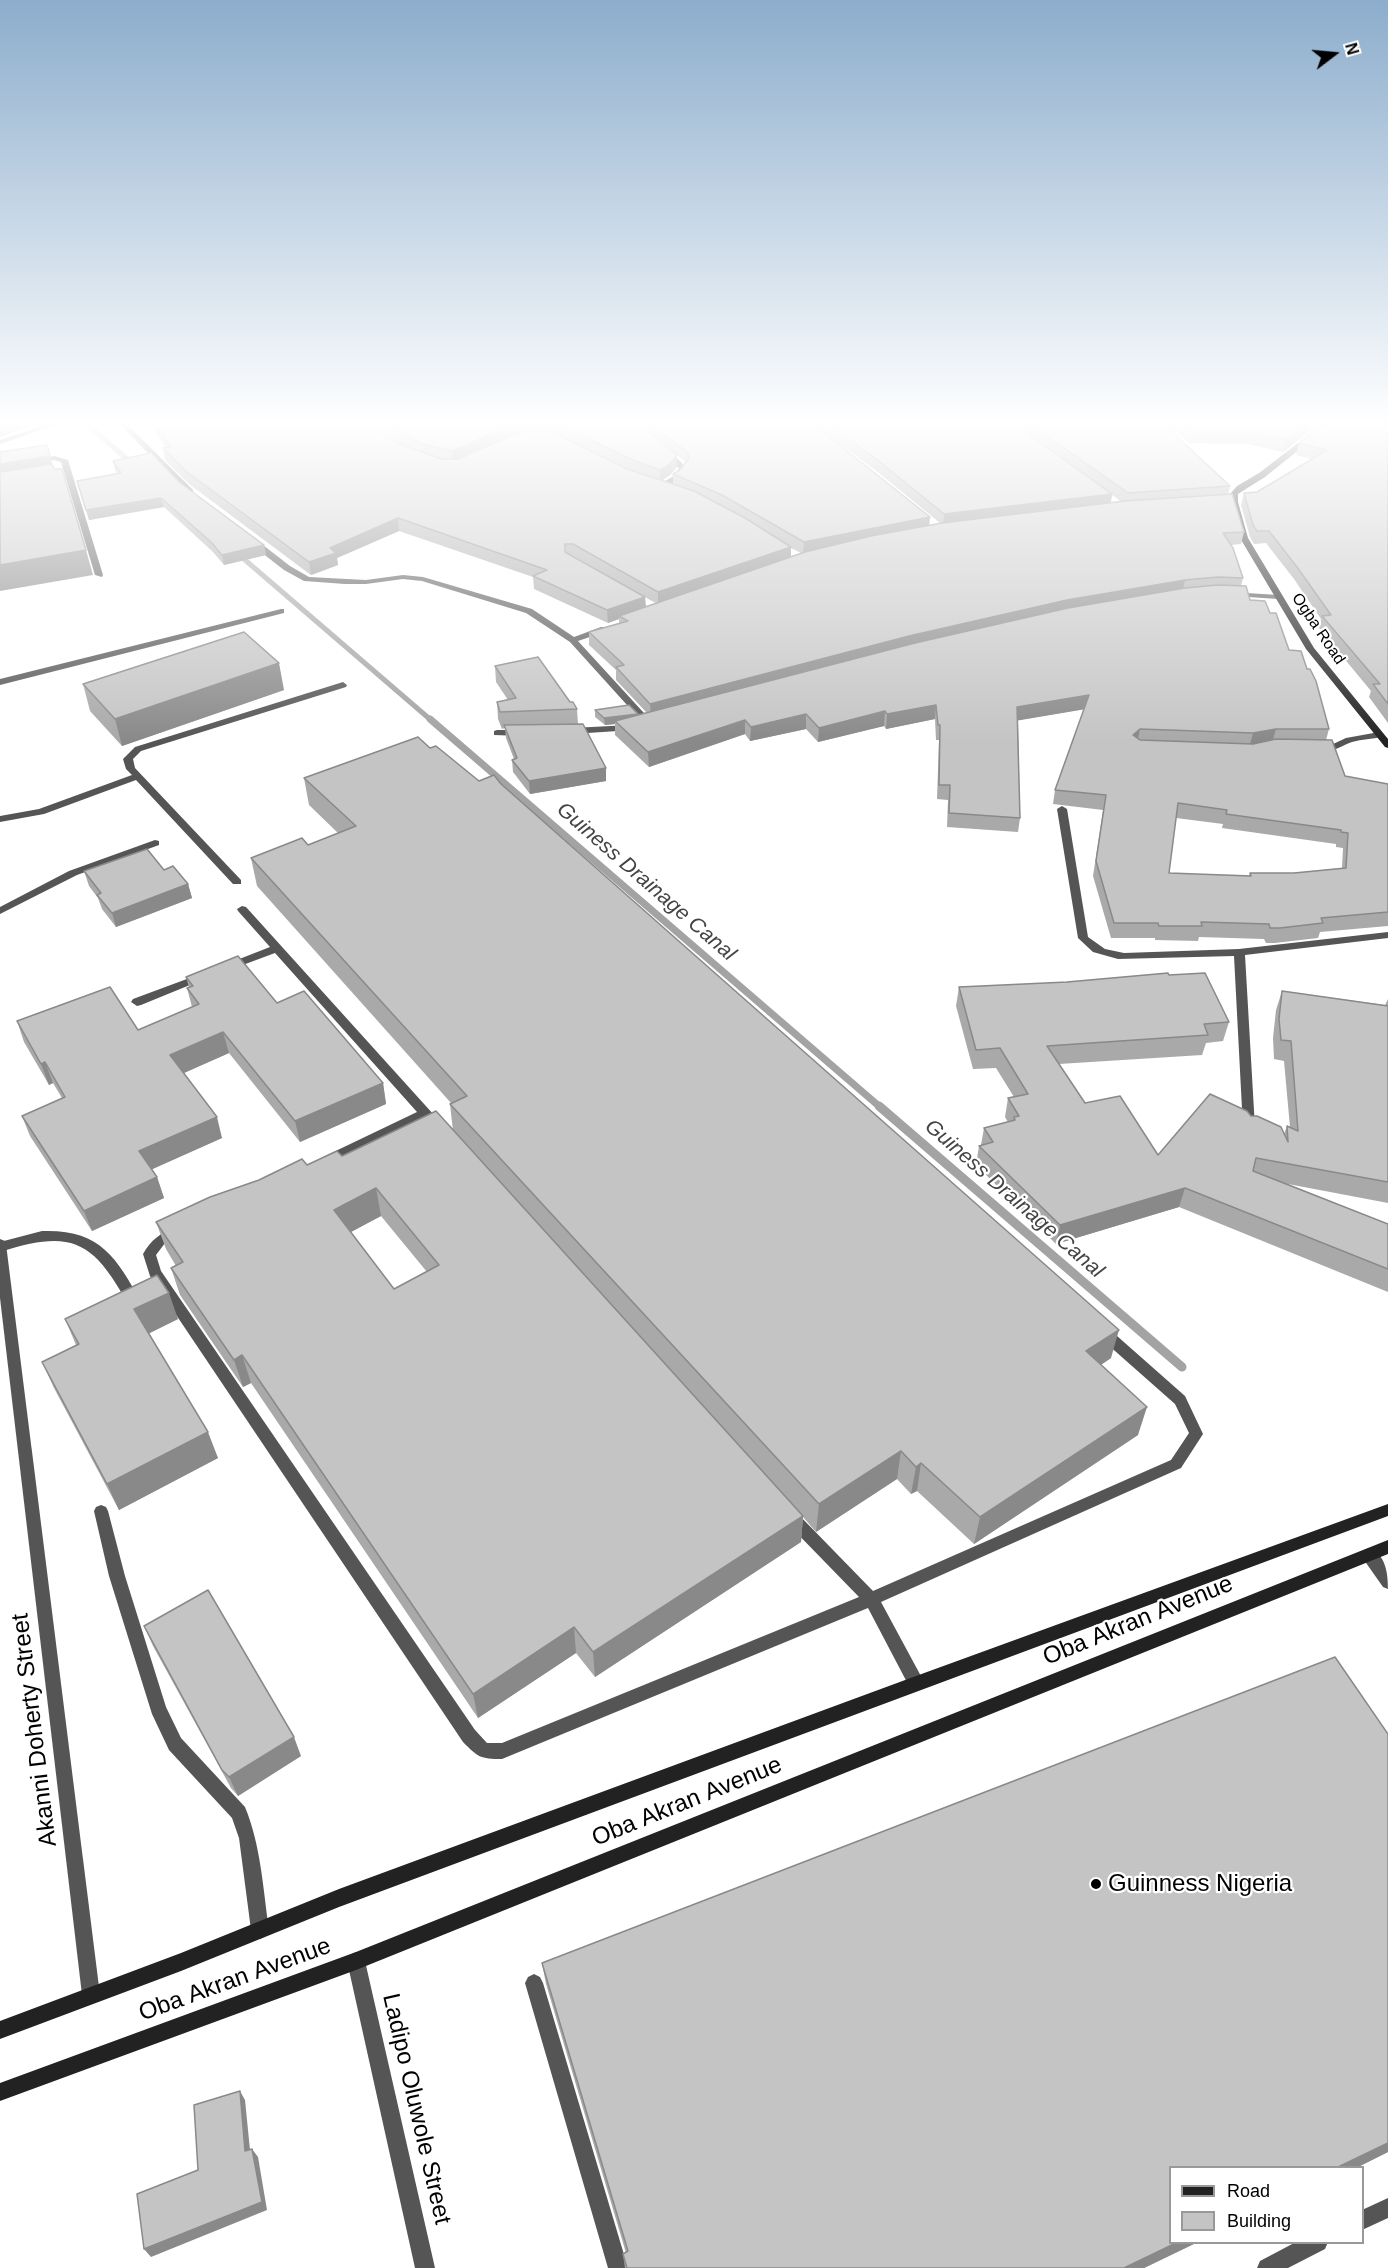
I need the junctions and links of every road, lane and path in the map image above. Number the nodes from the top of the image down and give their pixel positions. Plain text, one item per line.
1 (86, 530) edge
2 (1242, 530) edge
3 (241, 532) edge
4 (99, 575) dead end
5 (1226, 594) edge
6 (1278, 597) junction
7 (281, 611) dead end
8 (615, 625) edge
9 (573, 640) junction
10 (0, 682) edge
11 (344, 685) dead end
12 (660, 721) edge
13 (649, 724) junction
14 (565, 731) edge
15 (531, 732) edge
16 (497, 734) dead end
17 (1379, 735) junction
18 (1388, 746) edge
19 (1307, 748) edge
20 (140, 776) junction
21 (1062, 809) dead end
22 (0, 819) edge
23 (155, 843) dead end
24 (237, 882) dead end
25 (242, 909) dead end
26 (0, 911) edge
27 (1388, 935) edge
28 (277, 948) junction
29 (1239, 952) junction
30 (137, 1002) dead end
31 (426, 1113) junction
32 (441, 1130) edge
33 (1249, 1130) edge
34 (309, 1169) edge
35 (192, 1225) edge
36 (0, 1246) edge
37 (136, 1306) edge
38 (1090, 1321) edge
39 (784, 1510) edge
40 (1388, 1510) edge
41 (101, 1511) dead end
42 (1388, 1547) edge
43 (1369, 1554) junction
44 (1388, 1582) edge
45 (871, 1599) junction
46 (916, 1683) junction
47 (260, 1930) junction
48 (356, 1961) junction
49 (534, 1983) dead end
50 (91, 1995) junction
51 (0, 2030) edge
52 (0, 2092) edge
53 (1388, 2208) edge
54 (1364, 2219) edge
55 (1314, 2244) edge
56 (426, 2268) edge
57 (618, 2268) edge
58 (1267, 2268) edge

1 - 4 street
2 - 6 main road, Ogba Road
3 - 9 street
5 - 6 street
6 - 17 main road, Ogba Road
7 - 10 street
8 - 9 street
9 - 13 street
11 - 20 street
12 - 13 street
13 - 14 street
15 - 16 street
17 - 18 main road, Ogba Road
17 - 19 street
20 - 22 street
20 - 24 street
21 - 29 street
23 - 26 street
25 - 28 street
27 - 29 street
28 - 30 street
28 - 31 street
29 - 33 street
31 - 32 street
31 - 34 street
35 - 45 street
36 - 37 street
36 - 50 street, Akanni Doherty Street
38 - 45 street
39 - 45 street
40 - 46 main road, Oba Akran Avenue
41 - 47 street
42 - 43 main road, Oba Akran Avenue
43 - 44 street
43 - 48 main road, Oba Akran Avenue
45 - 46 street
46 - 47 main road, Oba Akran Avenue
47 - 50 main road, Oba Akran Avenue
48 - 52 main road, Oba Akran Avenue
48 - 56 street, Ladipo Oluwole Street
49 - 57 street
50 - 51 main road, Oba Akran Avenue
53 - 54 street
55 - 58 street

